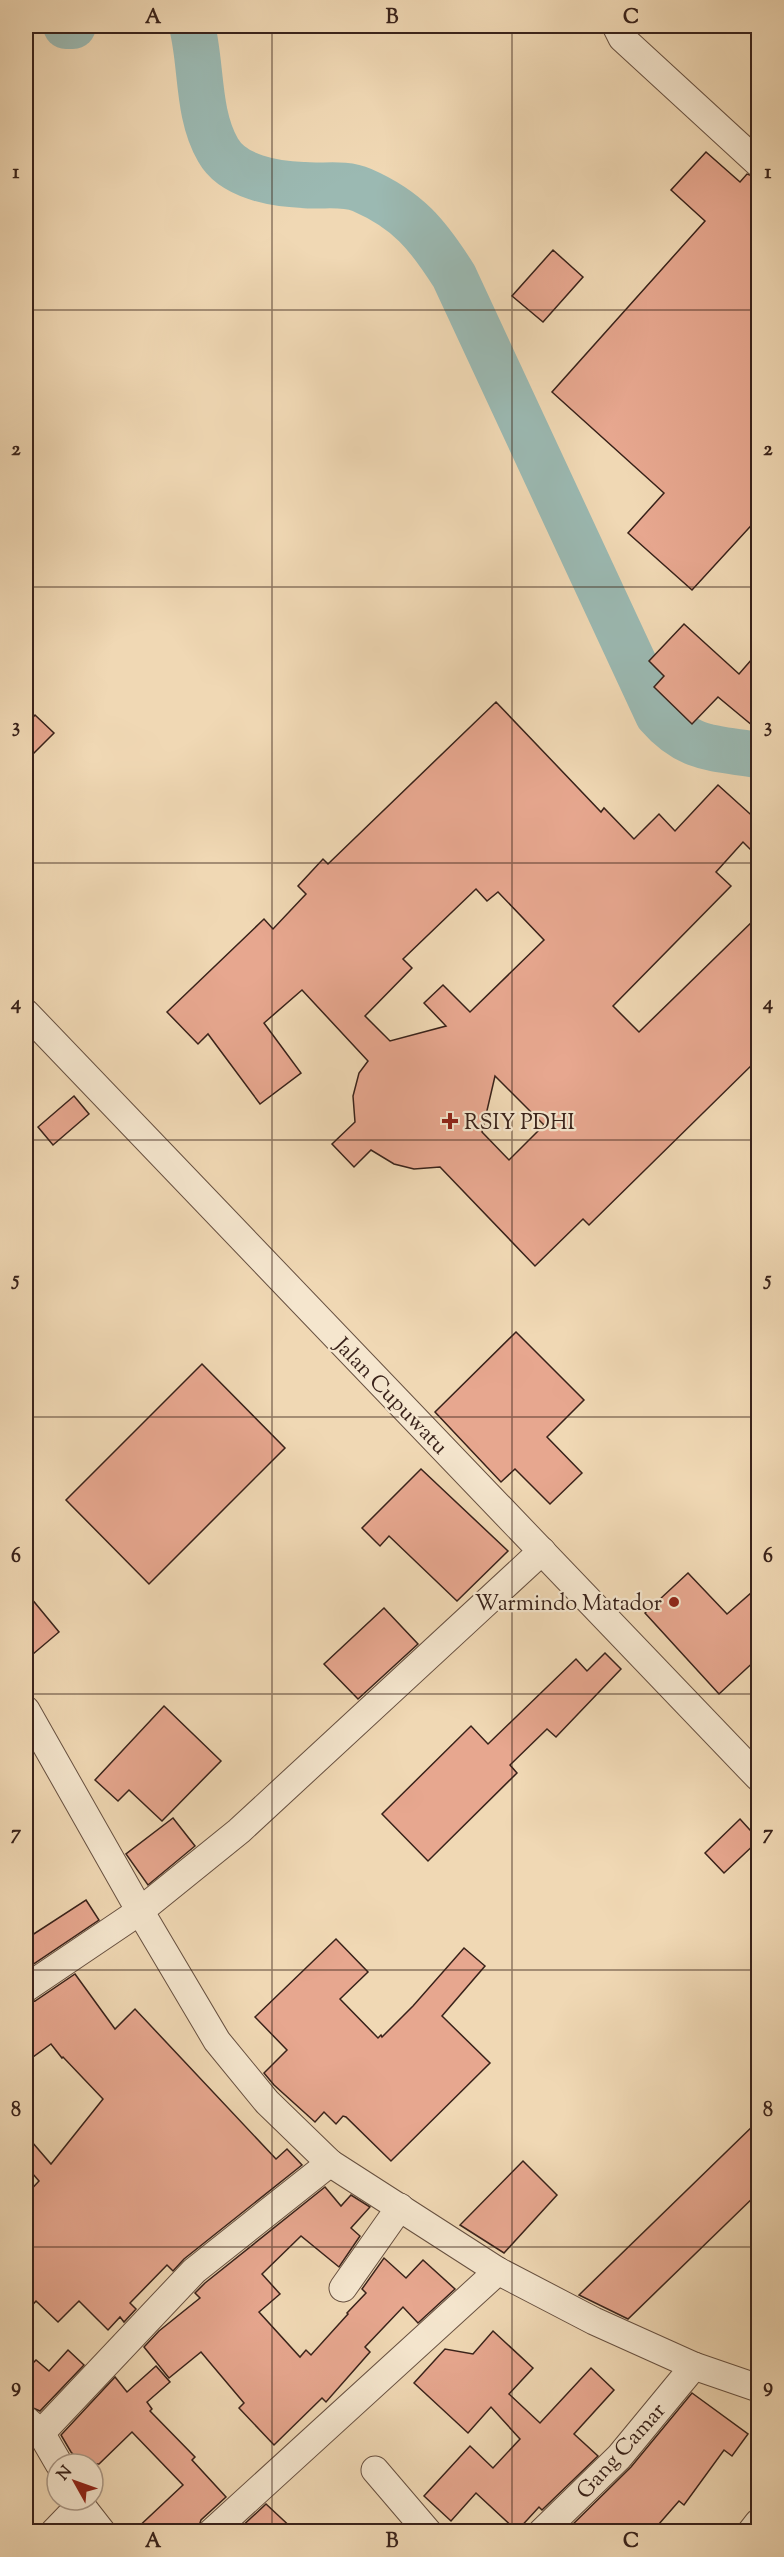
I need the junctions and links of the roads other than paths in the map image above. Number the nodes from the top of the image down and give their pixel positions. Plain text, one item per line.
1 (616, 26) edge
2 (759, 163) edge
3 (26, 1013) edge
4 (542, 1551) junction
5 (26, 1710) edge
6 (759, 1777) edge
7 (140, 1911) junction
8 (26, 1988) edge
9 (330, 2163) junction
10 (400, 2207) junction
11 (498, 2271) junction
12 (343, 2288) dead end
13 (694, 2366) junction
14 (759, 2388) edge
15 (33, 2427) edge
16 (51, 2452) edge
17 (375, 2469) dead end
18 (71, 2512) edge
19 (85, 2512) edge
20 (759, 2523) edge
21 (54, 2532) edge
22 (102, 2532) edge
23 (212, 2532) edge
24 (428, 2532) edge
25 (542, 2532) edge
26 (751, 2532) edge

1 - 2 street
3 - 4 street, Jalan Cupuwatu
4 - 6 street, Jalan Cupuwatu
4 - 7 street
5 - 7 street
7 - 8 street
7 - 9 street
9 - 10 street
9 - 15 street
10 - 11 street
10 - 12 street
11 - 13 street
11 - 23 street
13 - 14 street
13 - 25 street, Gang Camar
15 - 16 street
17 - 24 street
18 - 21 street
19 - 22 street
20 - 26 street

